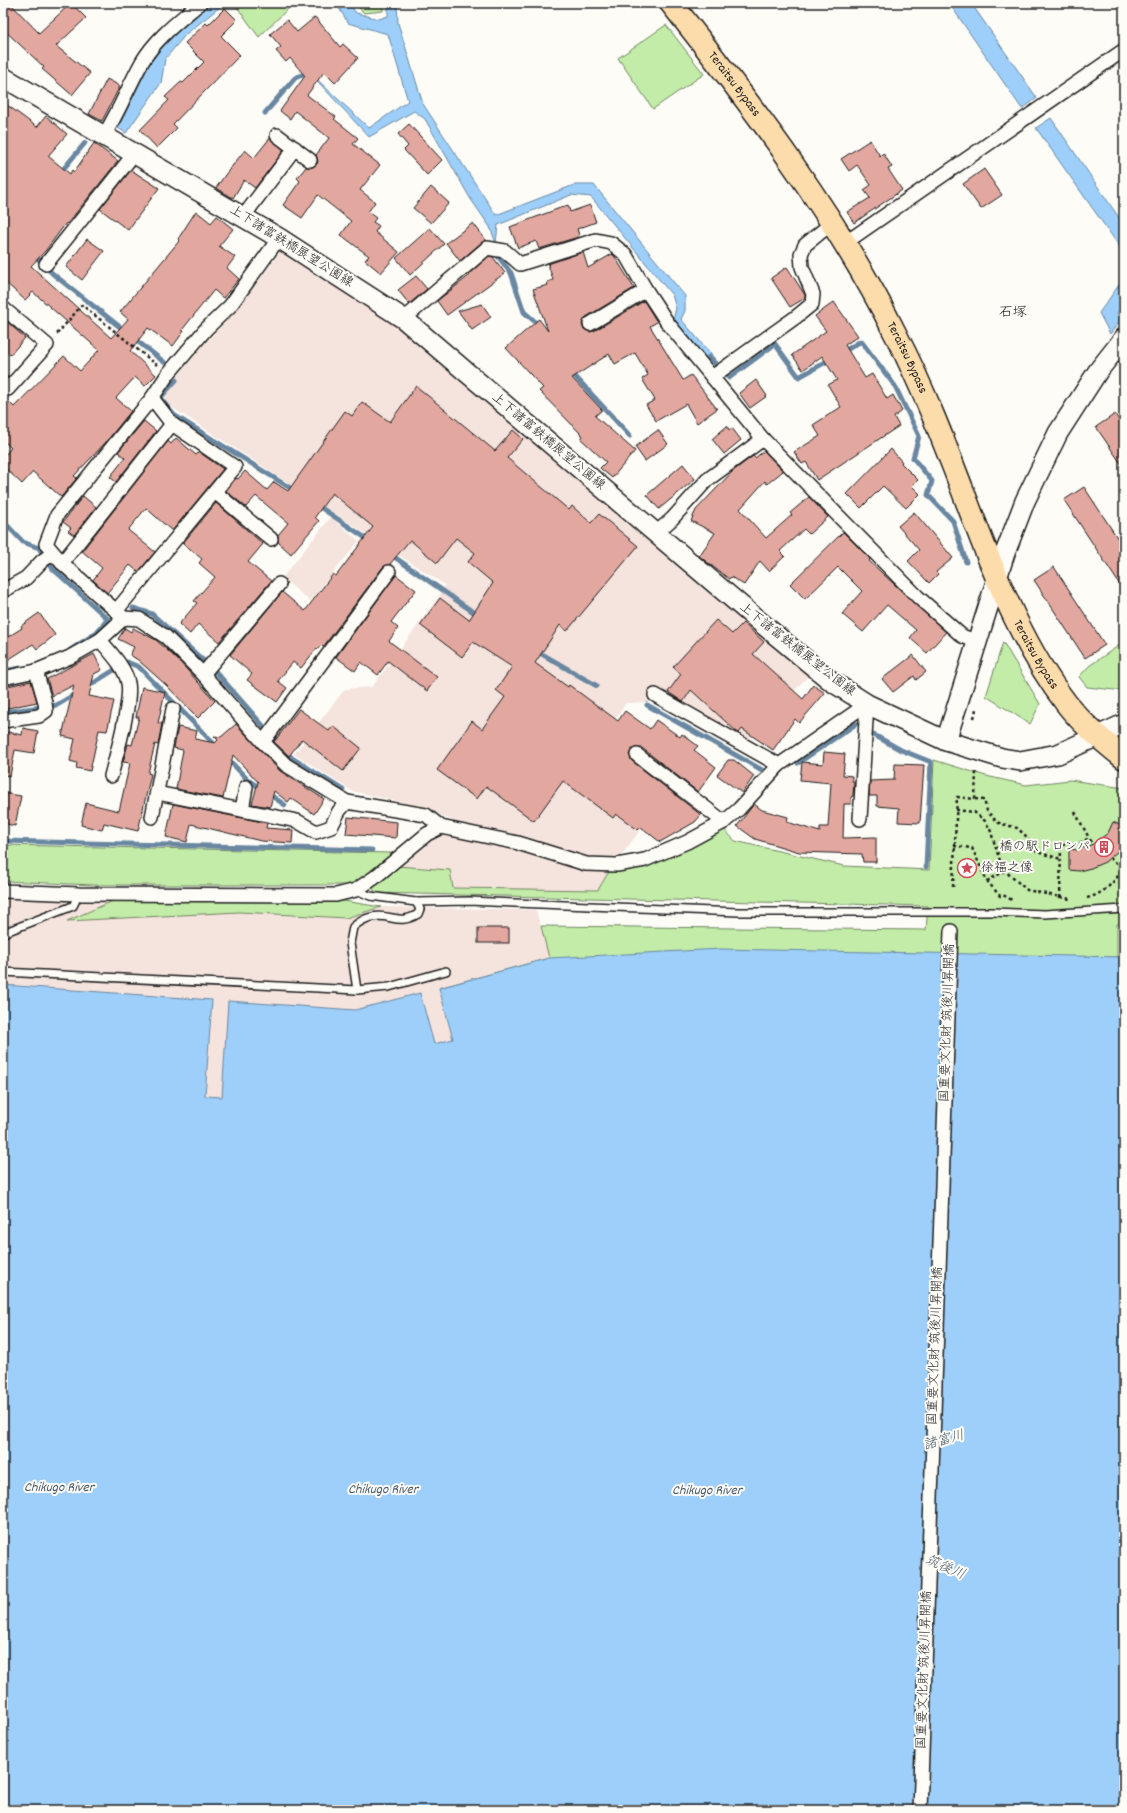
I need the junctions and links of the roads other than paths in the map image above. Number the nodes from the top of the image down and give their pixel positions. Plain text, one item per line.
1 (200, 3) edge
2 (671, 3) edge
3 (1124, 50) edge
4 (3, 77) edge
5 (277, 135) dead end
6 (103, 136) junction
7 (295, 148) junction
8 (134, 154) junction
9 (310, 160) dead end
10 (243, 217) junction
11 (832, 223) junction
12 (279, 238) junction
13 (845, 243) junction
14 (46, 264) dead end
15 (646, 290) junction
16 (3, 308) edge
17 (404, 319) junction
18 (590, 324) dead end
19 (1124, 338) edge
20 (712, 376) junction
21 (3, 383) edge
22 (152, 398) junction
23 (172, 424) junction
24 (763, 439) junction
25 (215, 492) junction
26 (656, 533) junction
27 (272, 539) dead end
28 (53, 553) junction
29 (62, 562) junction
30 (389, 572) dead end
31 (997, 579) junction
32 (279, 584) dead end
33 (3, 591) edge
34 (120, 614) junction
35 (100, 640) junction
36 (978, 642) junction
37 (36, 671) junction
38 (203, 674) junction
39 (3, 678) edge
40 (655, 694) dead end
41 (867, 704) junction
42 (173, 709) dead end
43 (3, 721) edge
44 (1124, 724) edge
45 (1097, 737) junction
46 (946, 741) junction
47 (263, 742) junction
48 (637, 755) dead end
49 (1124, 758) edge
50 (779, 765) junction
51 (111, 776) dead end
52 (246, 787) dead end
53 (157, 793) junction
54 (347, 802) junction
55 (242, 810) junction
56 (152, 817) dead end
57 (860, 819) dead end
58 (724, 822) junction
59 (440, 826) junction
60 (356, 890) junction
61 (3, 891) edge
62 (79, 894) junction
63 (416, 902) junction
64 (1124, 909) edge
65 (951, 931) dead end
66 (3, 933) edge
67 (3, 972) edge
68 (446, 972) dead end
69 (358, 990) junction
70 (920, 1810) edge

1 - 6 street
2 - 11 highway, Teraitsu Bypass
3 - 13 street
4 - 6 street, 上下諸富鉄橋展望公園線
5 - 7 street
6 - 8 street, 上下諸富鉄橋展望公園線
7 - 9 street
7 - 10 street
8 - 10 street, 上下諸富鉄橋展望公園線
8 - 14 street
10 - 12 street, 上下諸富鉄橋展望公園線
11 - 13 highway, Teraitsu Bypass
11 - 20 street
12 - 17 street, 上下諸富鉄橋展望公園線
12 - 22 street
13 - 31 highway, Teraitsu Bypass
15 - 17 street
15 - 18 street
15 - 20 street
16 - 21 street
17 - 26 street, 上下諸富鉄橋展望公園線
19 - 31 street
20 - 24 street
22 - 23 street
22 - 28 street
23 - 25 street
23 - 29 street
24 - 26 street
24 - 36 street
25 - 27 street
25 - 34 street
26 - 41 street, 上下諸富鉄橋展望公園線
28 - 29 street
28 - 33 street
29 - 34 street
30 - 47 street
31 - 36 street
31 - 45 highway, Teraitsu Bypass
32 - 38 street
34 - 35 street
34 - 38 street
35 - 37 street
35 - 51 street
36 - 46 street
37 - 39 street
37 - 43 street
38 - 47 street
40 - 50 street
41 - 46 street, 上下諸富鉄橋展望公園線
41 - 50 street
41 - 57 street
42 - 53 street
44 - 45 street, 上下諸富鉄橋展望公園線
45 - 46 street, 上下諸富鉄橋展望公園線
45 - 49 highway, Teraitsu Bypass
47 - 54 street
48 - 58 street
50 - 58 street
52 - 55 street
53 - 55 street
53 - 56 street
54 - 55 street
54 - 59 street
58 - 59 street
59 - 60 street
60 - 62 street
60 - 63 lane
61 - 62 street
62 - 66 lane
63 - 64 lane
63 - 69 lane
65 - 70 street, 国重要文化財 筑後川昇開橋
67 - 69 lane
68 - 69 lane

